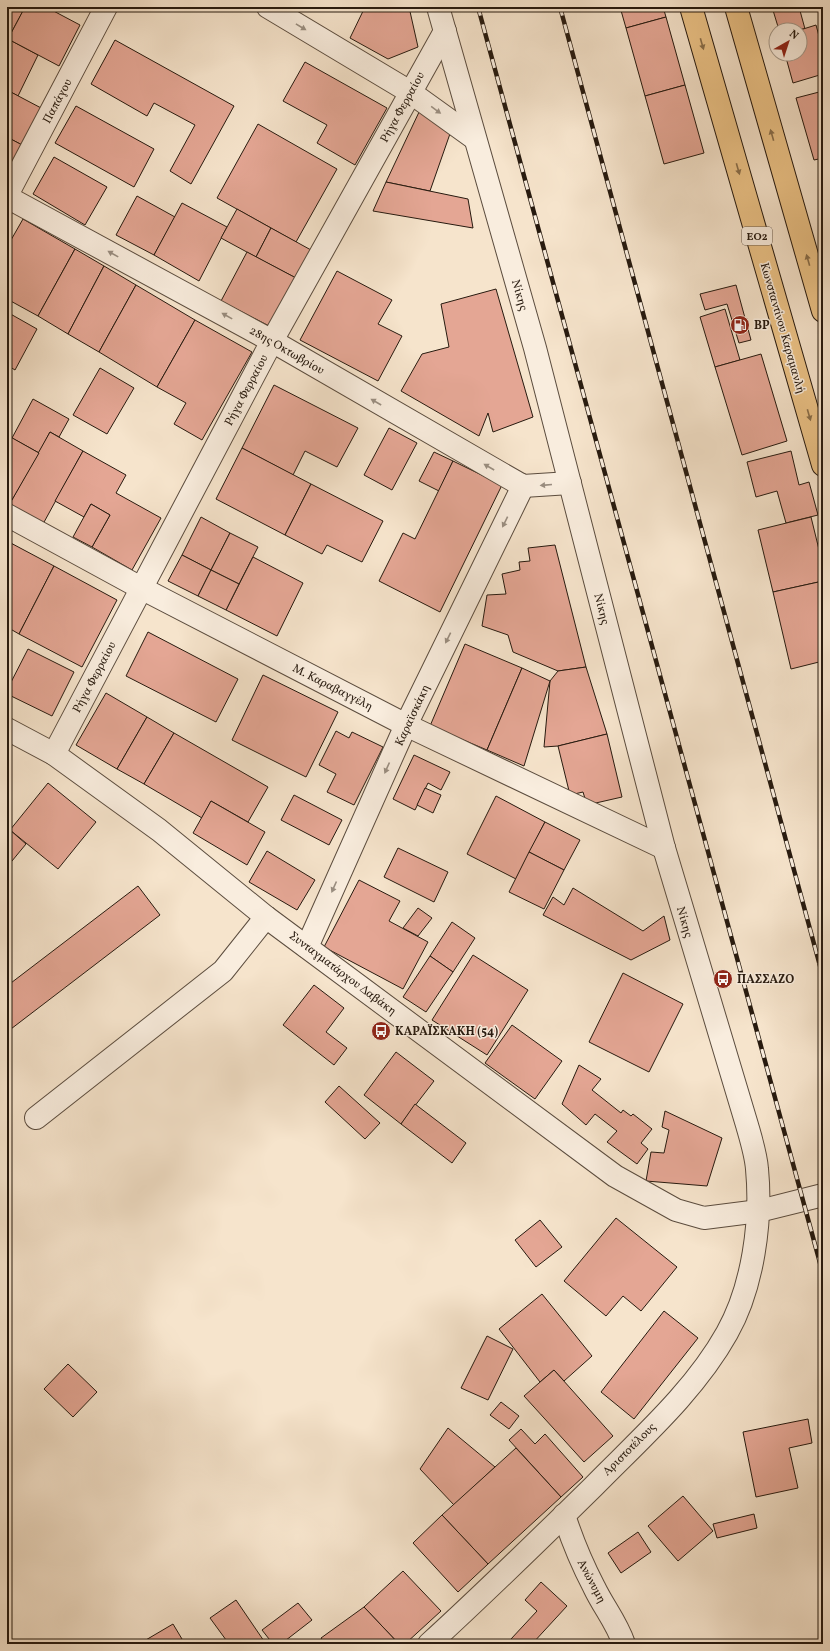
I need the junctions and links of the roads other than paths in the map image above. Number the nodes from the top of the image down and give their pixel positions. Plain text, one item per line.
1 (106, 7) edge
2 (268, 7) edge
3 (438, 7) edge
4 (691, 7) edge
5 (736, 7) edge
6 (445, 31) junction
7 (410, 92) junction
8 (474, 138) junction
9 (7, 196) edge
10 (823, 311) edge
11 (272, 341) junction
12 (823, 465) edge
13 (570, 483) junction
14 (523, 486) junction
15 (7, 515) edge
16 (140, 588) junction
17 (406, 725) junction
18 (7, 729) edge
19 (54, 754) junction
20 (664, 848) junction
21 (266, 917) junction
22 (307, 947) junction
23 (36, 1118) dead end
24 (823, 1195) edge
25 (759, 1211) junction
26 (564, 1515) junction
27 (429, 1644) edge
28 (625, 1644) edge

1 - 9 street, Παπάγου
2 -> 7 street
3 - 6 street, Νίκης
4 -> 12 main road, Κωνσταντίνου Καραμανλή / ΕΟ2
10 -> 5 main road
6 - 7 street, Ρήγα Φερραίου
6 - 8 street, Νίκης
7 -> 8 street
7 - 11 street, Ρήγα Φερραίου
8 - 13 street, Νίκης
11 -> 9 street, 28ης Οκτωβρίου
14 -> 11 street, 28ης Οκτωβρίου
11 - 16 street, Ρήγα Φερραίου
13 -> 14 street
13 - 20 street, Νίκης
14 -> 17 street, Καραϊσκάκη
15 - 16 street, Μ. Καραβαγγέλη
16 - 17 street, Μ. Καραβαγγέλη
16 - 19 street, Ρήγα Φερραίου
17 - 20 street, Μ. Καραβαγγέλη
17 -> 22 street, Καραϊσκάκη
18 - 19 street, Συνταγματάρχου Δαβάκη
19 - 21 street, Συνταγματάρχου Δαβάκη
20 - 25 street, Νίκης
21 - 22 street, Συνταγματάρχου Δαβάκη
21 - 23 street
22 - 25 street, Συνταγματάρχου Δαβάκη
24 - 25 street, Συνταγματάρχου Δαβάκη
25 - 26 street, Αριστοτέλους
26 - 27 street, Αριστοτέλους
26 - 28 street, Ανώνυμη

